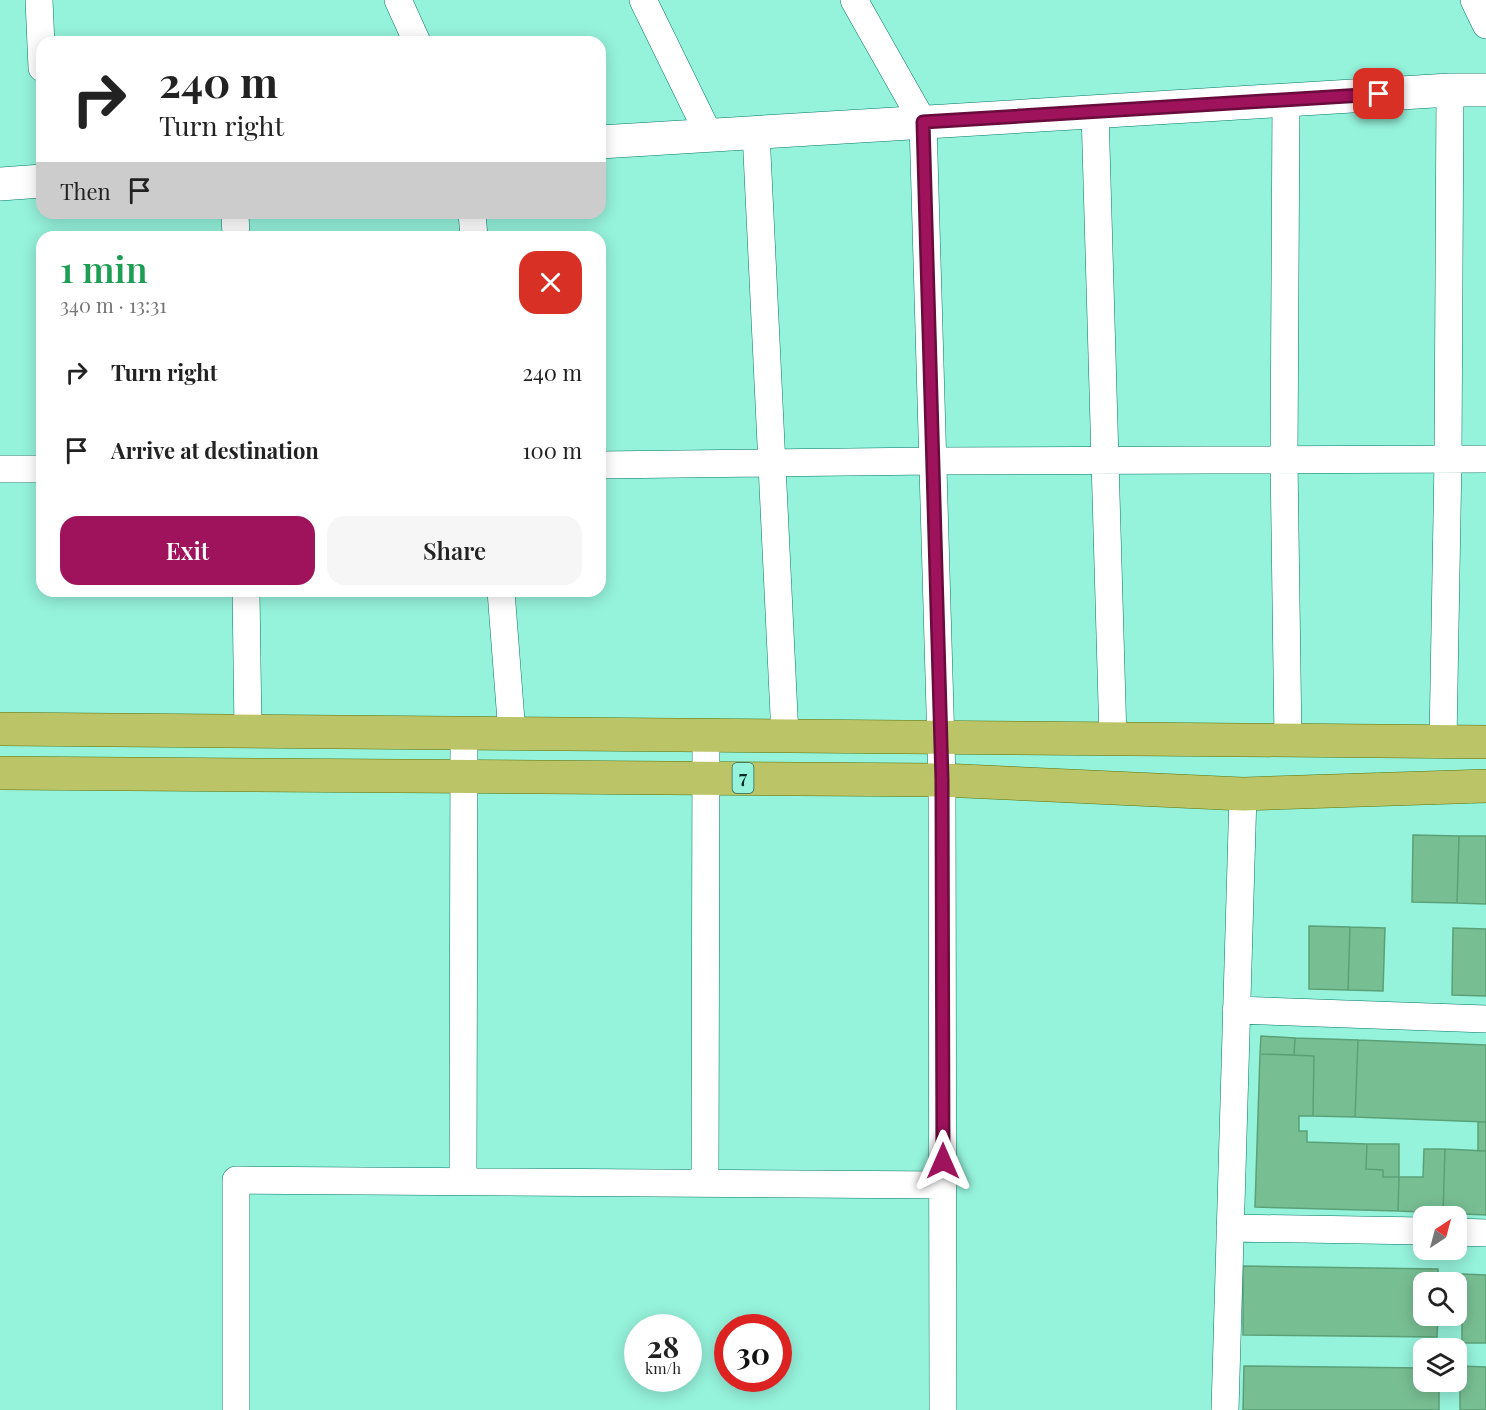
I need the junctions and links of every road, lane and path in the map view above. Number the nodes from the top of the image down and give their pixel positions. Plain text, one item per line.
1 (39, 0) edge
2 (398, 0) edge
3 (643, 0) edge
4 (854, 0) edge
5 (1474, 0) edge
6 (1486, 25) edge
7 (41, 36) edge
8 (414, 36) edge
9 (1450, 90) junction
10 (1486, 90) edge
11 (1286, 100) junction
12 (1095, 111) junction
13 (923, 122) junction
14 (756, 132) junction
15 (709, 135) junction
16 (606, 142) edge
17 (36, 181) edge
18 (0, 184) edge
19 (1284, 459) junction
20 (1448, 459) junction
21 (1486, 459) edge
22 (1105, 460) junction
23 (933, 461) junction
24 (772, 464) junction
25 (606, 465) edge
26 (0, 469) edge
27 (36, 469) edge
28 (246, 597) edge
29 (501, 597) edge
30 (0, 729) edge
31 (248, 731) junction
32 (464, 733) junction
33 (512, 734) junction
34 (706, 735) junction
35 (785, 736) junction
36 (941, 738) junction
37 (1113, 739) junction
38 (1288, 741) junction
39 (1443, 742) junction
40 (1486, 742) edge
41 (0, 773) edge
42 (464, 776) junction
43 (707, 778) junction
44 (942, 780) junction
45 (1486, 786) edge
46 (1243, 794) junction
47 (1236, 1010) junction
48 (1486, 1019) edge
49 (463, 1181) junction
50 (705, 1184) junction
51 (943, 1185) junction
52 (1230, 1228) junction
53 (1413, 1232) edge
54 (1467, 1232) edge
55 (1486, 1233) edge
56 (236, 1410) edge
57 (943, 1410) edge
58 (1225, 1410) edge

1 - 7 street
2 - 8 street
3 - 15 street
4 - 13 street
5 - 6 street
9 - 10 street
9 - 11 street
9 - 20 street
11 - 12 street
11 - 19 street
12 - 13 street
12 - 22 street
13 - 14 street
13 - 23 street
14 - 15 street
14 - 24 street
15 - 16 street
17 - 18 street
19 - 20 street
19 - 22 street
19 - 38 street
20 - 21 street
20 - 39 street
22 - 23 street
22 - 37 street
23 - 24 street
23 - 36 street
24 - 25 street
24 - 35 street
26 - 27 street
28 - 31 street
29 - 33 street
30 - 31 main road, 7
31 - 32 main road, 7
32 - 33 main road, 7
32 - 42 street
33 - 34 main road, 7
34 - 35 main road, 7
34 - 43 street
35 - 36 main road, 7
36 - 37 main road, 7
36 - 44 street
37 - 38 main road, 7
38 - 39 main road, 7
39 - 40 main road, 7
41 - 42 main road, 7
42 - 43 main road, 7
42 - 49 street
43 - 44 main road, 7
43 - 50 street
44 - 46 main road, 7
44 - 51 street
45 - 46 main road, 7
46 - 47 street
47 - 48 street
47 - 52 street
49 - 50 street
49 - 56 street
50 - 51 street
51 - 57 street
52 - 53 street
52 - 58 street
54 - 55 street

